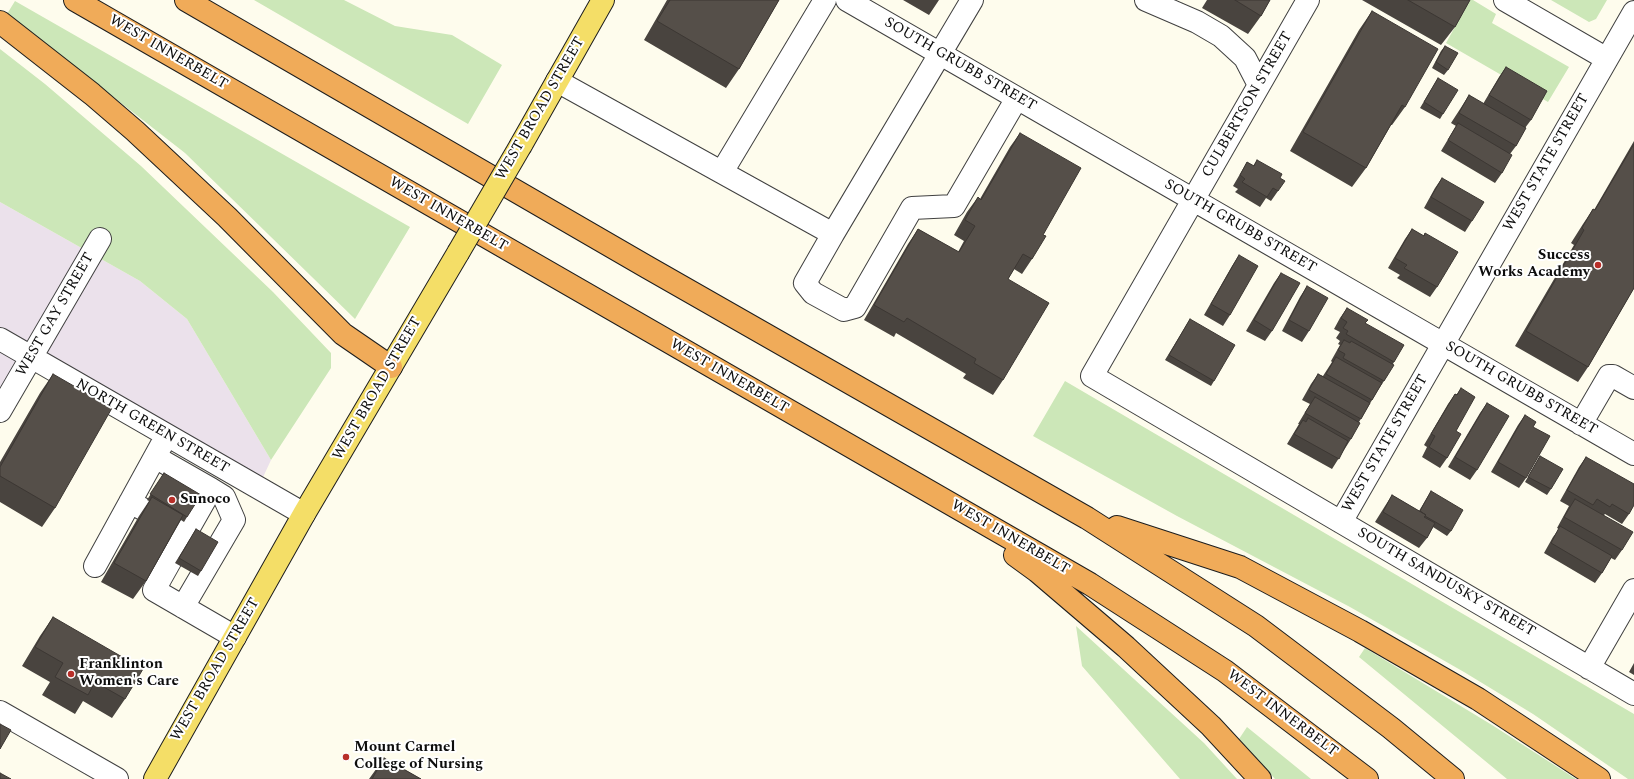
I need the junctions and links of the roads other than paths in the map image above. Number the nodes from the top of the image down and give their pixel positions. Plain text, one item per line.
1 (75, 0) edge
2 (186, 0) edge
3 (603, 0) edge
4 (825, 0) edge
5 (847, 0) edge
6 (972, 0) edge
7 (1146, 0) edge
8 (1308, 0) edge
9 (1504, 0) edge
10 (1634, 12) edge
11 (0, 22) edge
12 (941, 54) junction
13 (1607, 59) junction
14 (557, 81) junction
15 (1259, 85) junction
16 (1017, 98) junction
17 (722, 172) junction
18 (1193, 200) junction
19 (834, 234) junction
20 (100, 239) dead end
21 (0, 339) edge
22 (1443, 345) junction
23 (30, 357) junction
24 (391, 367) junction
25 (1092, 376) joint
26 (1634, 388) edge
27 (0, 411) edge
28 (1581, 424) junction
29 (167, 436) junction
30 (1634, 454) edge
31 (155, 456) junction
32 (237, 476) junction
33 (924, 489) junction
34 (217, 493) junction
35 (130, 502) junction
36 (304, 514) junction
37 (1087, 518) junction
38 (1341, 522) junction
39 (186, 533) junction
40 (95, 566) dead end
41 (1634, 590) edge
42 (184, 607) junction
43 (235, 636) junction
44 (1589, 668) junction
45 (1634, 694) edge
46 (0, 712) edge
47 (117, 779) edge
48 (155, 779) edge
49 (1260, 779) edge
50 (1367, 779) edge
51 (1453, 779) edge
52 (1599, 779) edge

1 - 33 highway, WEST INNERBELT
2 - 37 highway
3 - 14 main road, WEST BROAD STREET
4 - 17 street
5 - 12 street, SOUTH GRUBB STREET
6 - 12 street
7 - 15 street
8 - 15 street, CULBERTSON STREET
9 - 13 street
10 - 13 street, WEST STATE STREET
11 - 24 highway
12 - 16 street, SOUTH GRUBB STREET
12 - 19 street
13 - 22 street, WEST STATE STREET
14 - 17 street
14 - 24 main road, WEST BROAD STREET, bridge
15 - 18 street, CULBERTSON STREET
16 - 18 street, SOUTH GRUBB STREET
16 - 19 street
17 - 19 street
18 - 22 street, SOUTH GRUBB STREET
18 - 25 street, CULBERTSON STREET
20 - 23 street, WEST GAY STREET
21 - 23 street, NORTH GREEN STREET
22 - 28 street, SOUTH GRUBB STREET
22 - 38 street, WEST STATE STREET
23 - 27 street, WEST GAY STREET
23 - 29 street, NORTH GREEN STREET
24 - 36 main road, WEST BROAD STREET
25 - 38 street, SOUTH SANDUSKY STREET
26 - 28 street
28 - 30 street, SOUTH GRUBB STREET
29 - 31 street
29 - 32 street, NORTH GREEN STREET
31 - 34 street
31 - 35 street
32 - 34 street
32 - 36 street, NORTH GREEN STREET
33 - 49 highway
33 - 50 highway, WEST INNERBELT
34 - 39 street
34 - 42 street
35 - 39 street
35 - 40 street
36 - 43 main road, WEST BROAD STREET
37 - 51 highway
37 - 52 highway
38 - 44 street, SOUTH SANDUSKY STREET
39 - 42 street
41 - 44 street
42 - 43 street
43 - 48 main road, WEST BROAD STREET
44 - 45 street, SOUTH SANDUSKY STREET
46 - 47 street

